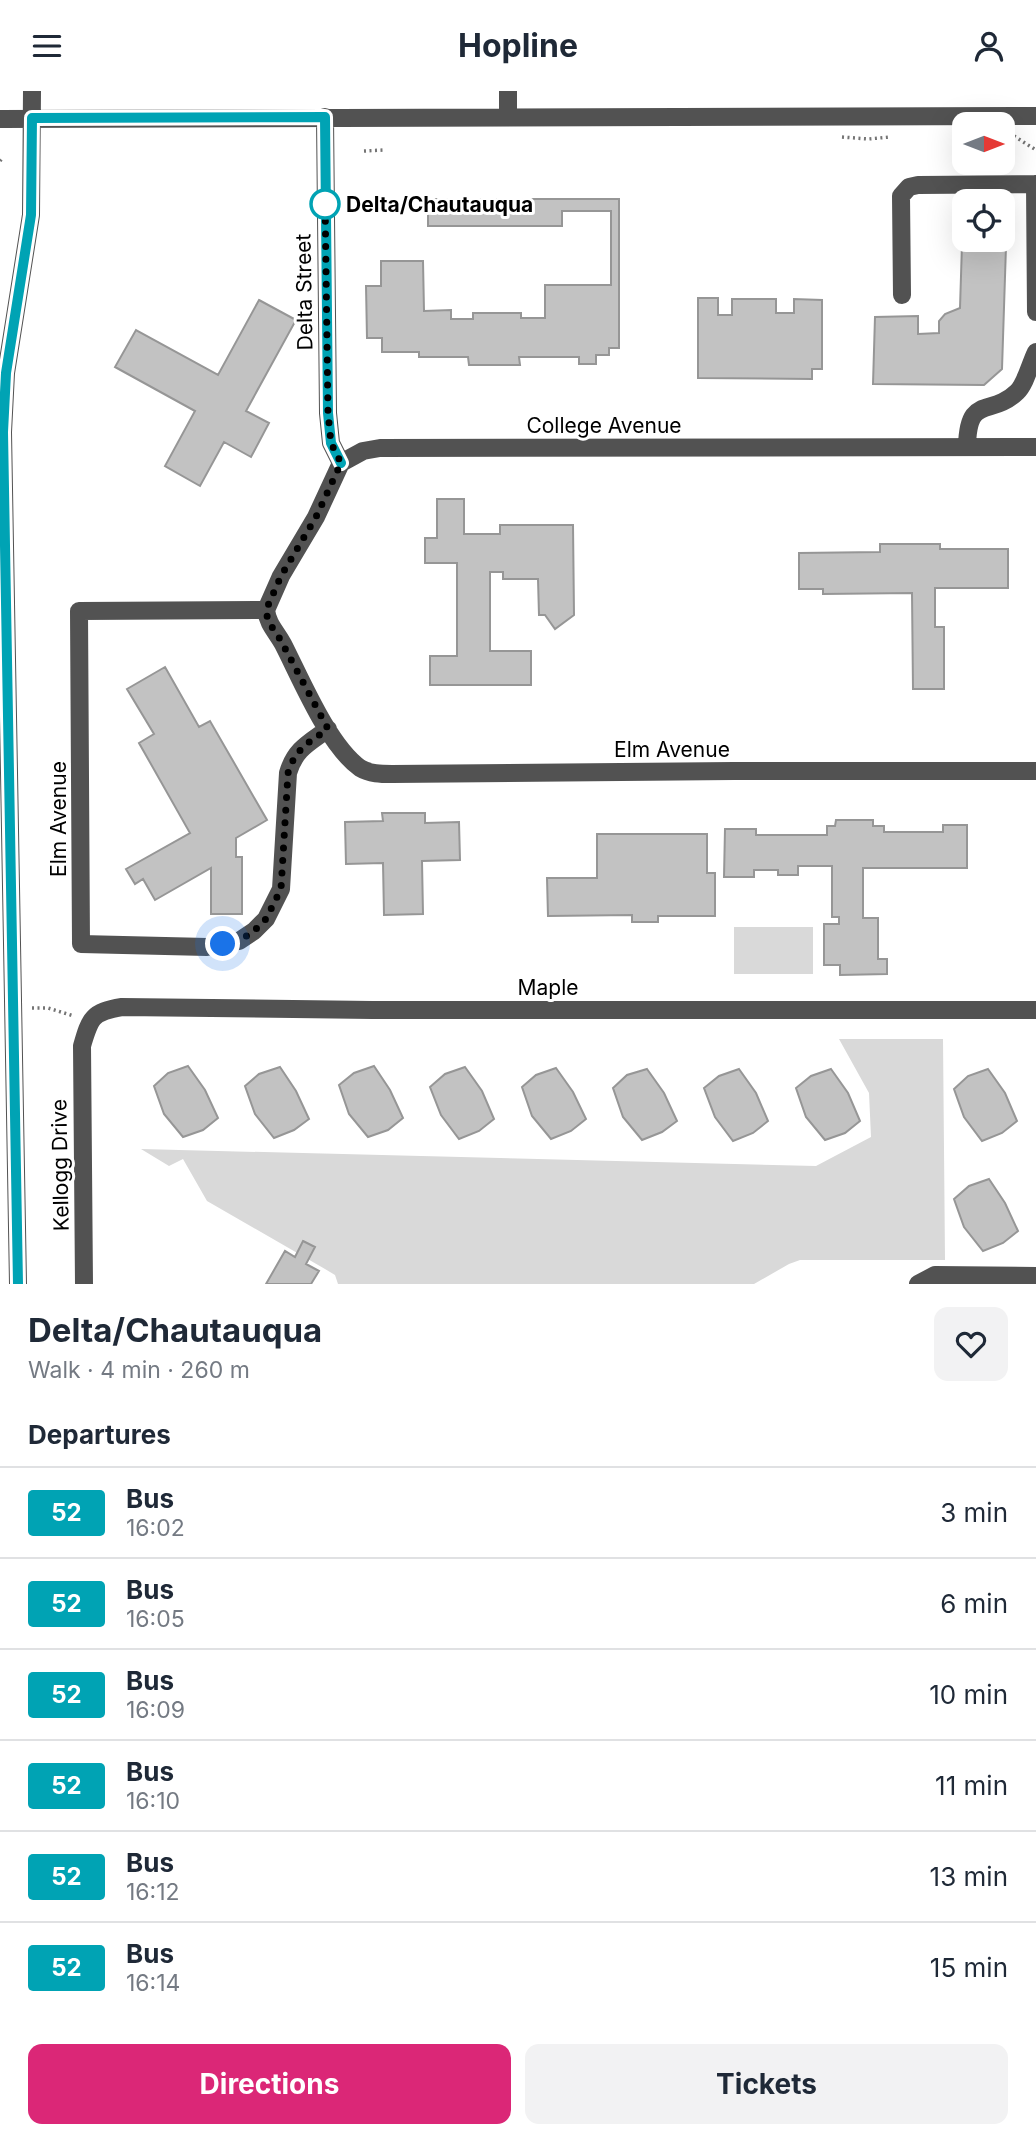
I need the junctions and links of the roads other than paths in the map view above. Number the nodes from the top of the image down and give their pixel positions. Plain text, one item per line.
1 (32, 91) edge
2 (508, 91) edge
3 (508, 116) junction
4 (1036, 116) edge
5 (325, 117) junction
6 (32, 118) junction
7 (0, 119) edge
8 (1036, 184) edge
9 (1035, 224) edge
10 (902, 295) dead end
11 (1036, 313) edge
12 (1036, 352) edge
13 (967, 447) junction
14 (1036, 447) edge
15 (341, 463) junction
16 (266, 610) junction
17 (328, 729) junction
18 (1036, 771) edge
19 (1036, 1010) edge
20 (82, 1046) joint
21 (1036, 1276) edge
22 (18, 1284) edge
23 (84, 1284) edge
24 (918, 1284) edge

1 - 6 street
2 - 3 street
3 - 4 street
3 - 5 street
5 - 6 street
5 - 15 street, Delta Street
6 - 7 street
6 - 22 street
8 - 9 street
8 - 10 street
9 - 11 street
12 - 13 street
13 - 14 street, College Avenue
13 - 15 street, College Avenue
15 - 16 street
16 - 17 street, Elm Avenue
16 - 17 street, Elm Avenue
17 - 18 street, Elm Avenue
19 - 20 street, Maple
20 - 23 street, Kellogg Drive
21 - 24 street

